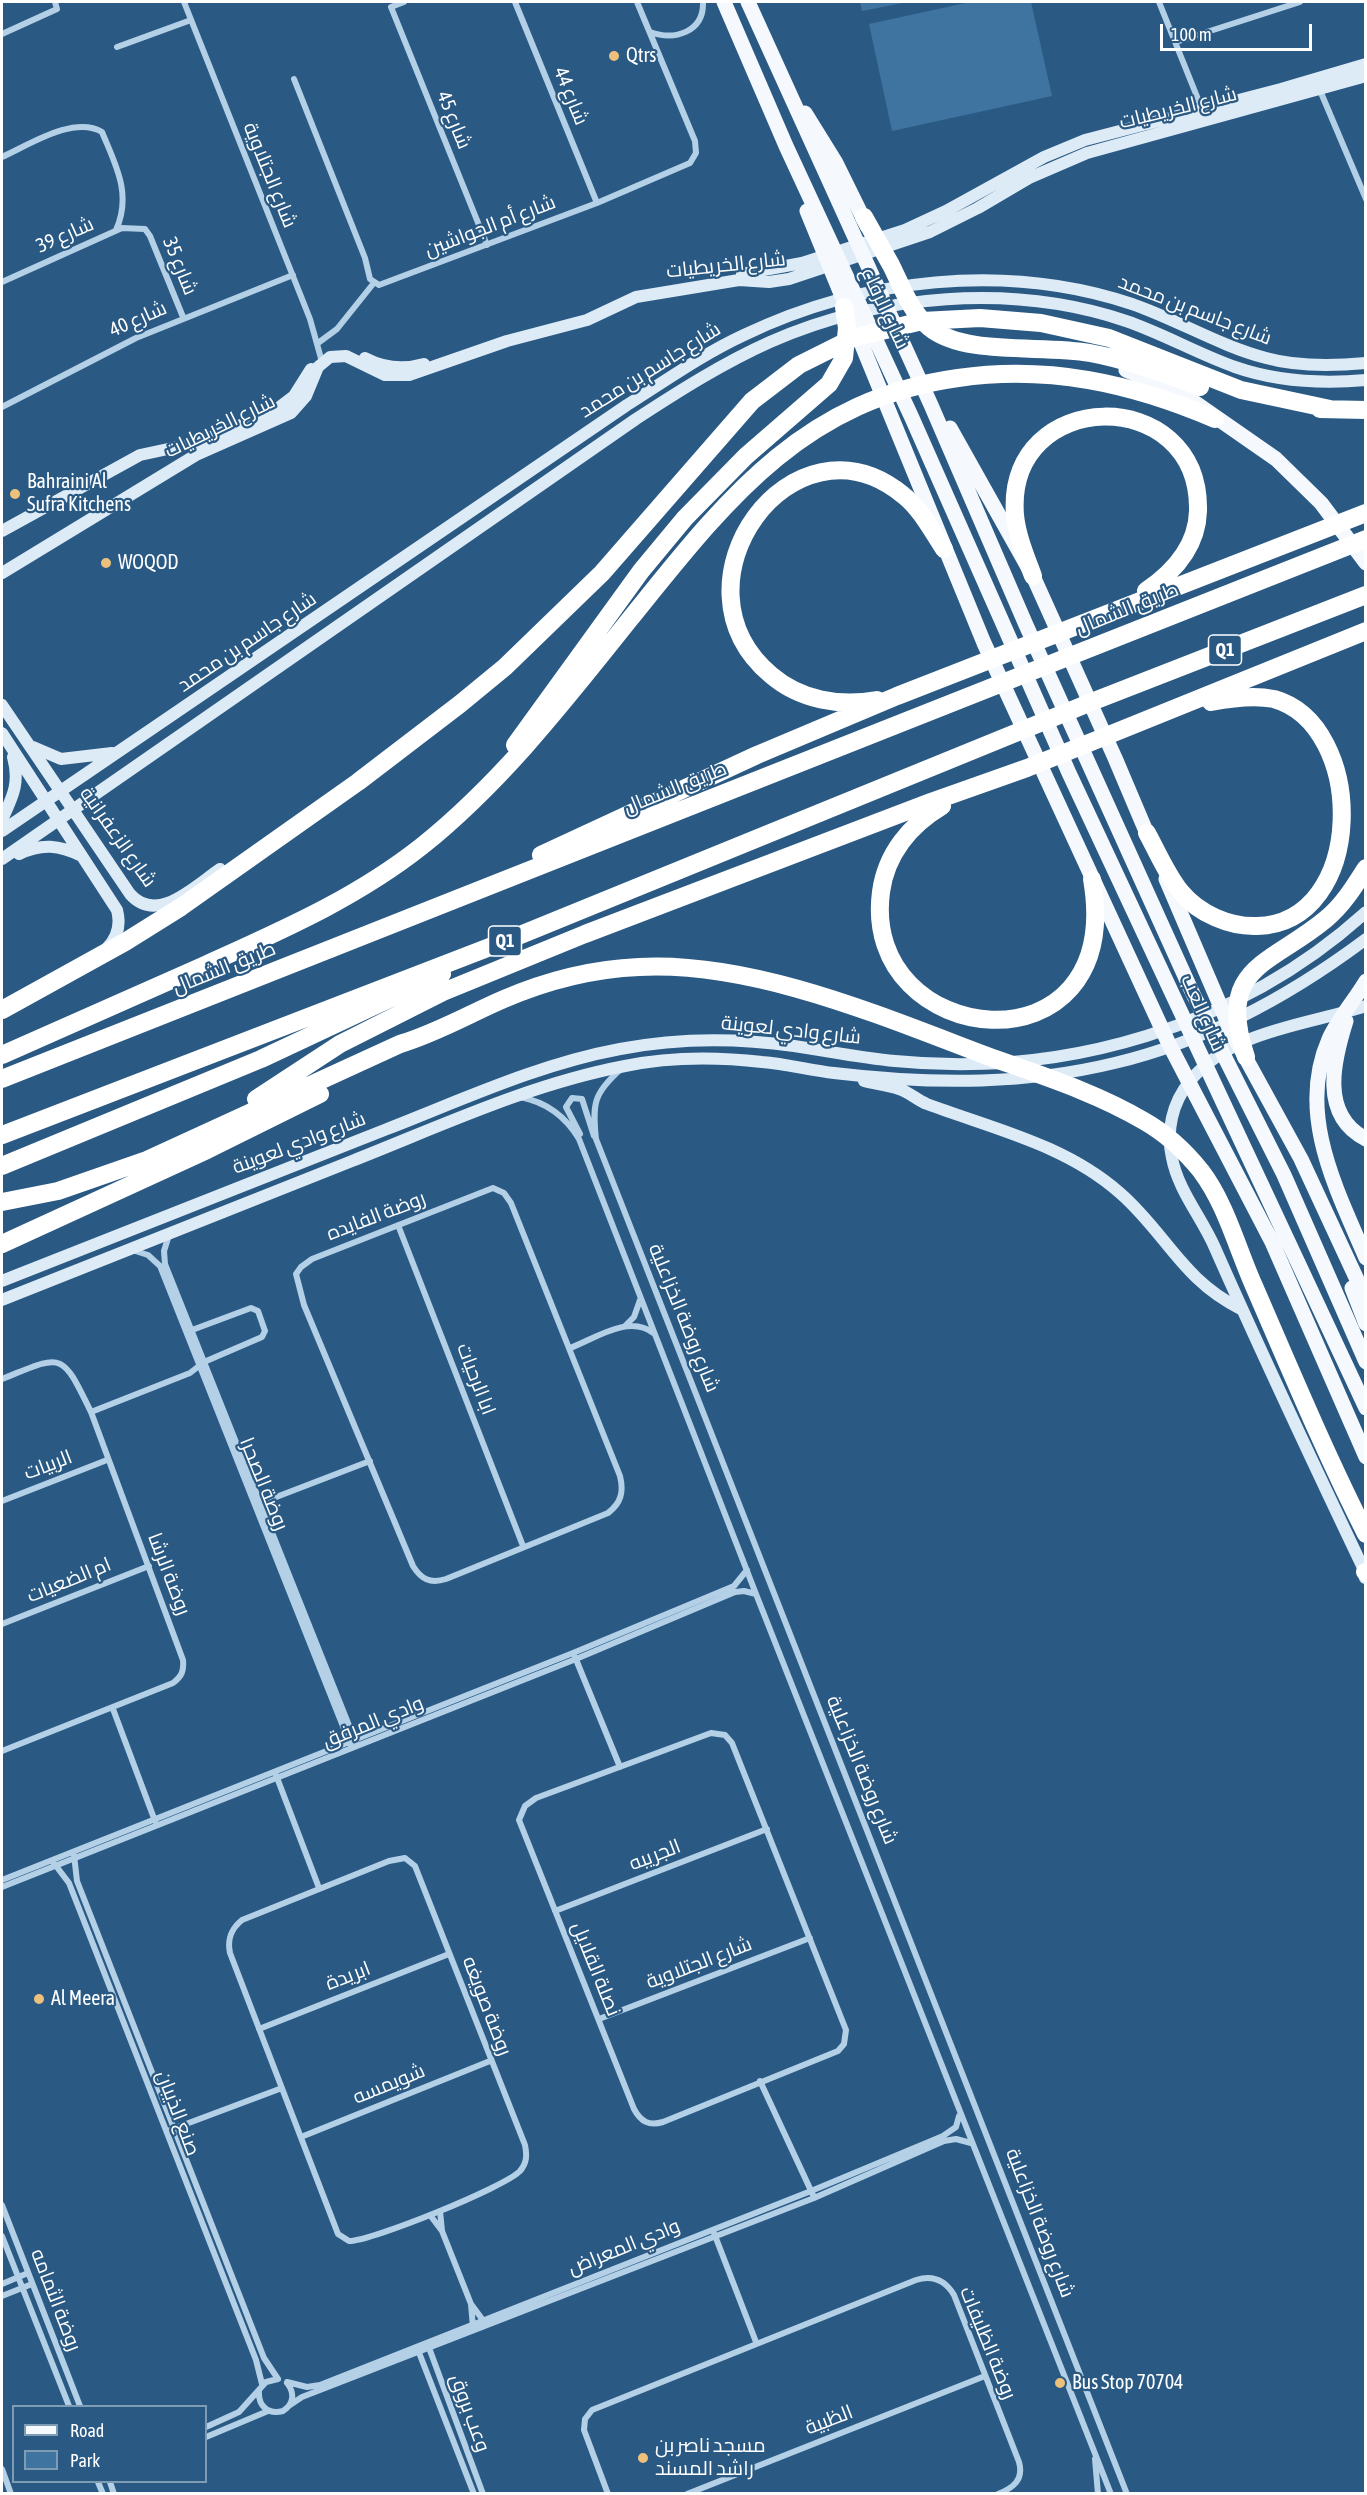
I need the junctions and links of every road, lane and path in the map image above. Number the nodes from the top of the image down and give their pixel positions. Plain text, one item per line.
1 (184, 2) edge
2 (404, 2) edge
3 (515, 2) edge
4 (637, 2) edge
5 (703, 2) edge
6 (724, 2) edge
7 (1159, 2) edge
8 (1299, 2) edge
9 (56, 5) edge
10 (750, 6) edge
11 (191, 20) junction
12 (650, 32) junction
13 (2, 34) edge
14 (1176, 42) junction
15 (117, 47) dead end
16 (1365, 64) edge
17 (1365, 76) edge
18 (781, 78) junction
19 (294, 79) dead end
20 (1318, 85) junction
21 (1204, 116) junction
22 (786, 146) junction
23 (2, 158) edge
24 (1362, 183) edge
25 (1365, 199) edge
26 (597, 203) junction
27 (864, 217) joint
28 (145, 229) joint
29 (116, 230) junction
30 (487, 245) junction
31 (293, 275) junction
32 (2, 282) edge
33 (373, 284) junction
34 (844, 307) junction
35 (183, 317) junction
36 (320, 354) junction
37 (1070, 354) junction
38 (1365, 363) edge
39 (1365, 380) edge
40 (932, 406) junction
41 (2, 407) edge
42 (1330, 409) junction
43 (1365, 410) edge
44 (1219, 421) junction
45 (177, 448) junction
46 (183, 462) junction
47 (1365, 513) edge
48 (2, 531) edge
49 (1365, 539) edge
50 (944, 549) junction
51 (1365, 563) edge
52 (2, 573) edge
53 (1033, 576) junction
54 (1365, 595) edge
55 (1114, 611) junction
56 (1026, 625) joint
57 (1365, 631) edge
58 (1006, 633) joint
59 (897, 696) junction
60 (2, 705) edge
61 (1162, 713) junction
62 (2, 733) edge
63 (30, 745) junction
64 (12, 750) junction
65 (116, 753) junction
66 (1352, 766) dead end
67 (489, 784) junction
68 (61, 790) junction
69 (967, 791) junction
70 (45, 800) junction
71 (326, 804) junction
72 (74, 810) junction
73 (2, 820) edge
74 (58, 820) junction
75 (2, 831) edge
76 (1147, 833) junction
77 (82, 856) junction
78 (1361, 860) edge
79 (2, 861) edge
80 (1092, 879) junction
81 (493, 884) junction
82 (1365, 912) edge
83 (1365, 939) edge
84 (485, 948) junction
85 (97, 957) junction
86 (1365, 981) edge
87 (1358, 1006) edge
88 (2, 1010) edge
89 (427, 1036) junction
90 (2, 1055) edge
91 (1329, 1056) junction
92 (1246, 1057) junction
93 (625, 1066) junction
94 (834, 1073) junction
95 (2, 1079) edge
96 (517, 1097) junction
97 (2, 1134) edge
98 (596, 1139) junction
99 (1365, 1139) edge
100 (583, 1148) junction
101 (147, 1160) junction
102 (2, 1166) edge
103 (2, 1202) edge
104 (398, 1225) junction
105 (170, 1233) junction
106 (2, 1244) edge
107 (128, 1249) junction
108 (1365, 1258) edge
109 (1350, 1265) junction
110 (2, 1281) edge
111 (640, 1298) junction
112 (1365, 1299) edge
113 (2, 1300) edge
114 (1241, 1309) junction
115 (1365, 1324) edge
116 (624, 1326) junction
117 (192, 1330) junction
118 (655, 1335) junction
119 (570, 1348) junction
120 (1365, 1362) edge
121 (202, 1364) junction
122 (2, 1379) edge
123 (1365, 1407) edge
124 (91, 1412) junction
125 (1365, 1457) edge
126 (107, 1460) junction
127 (370, 1461) junction
128 (2, 1501) edge
129 (258, 1505) junction
130 (1365, 1534) edge
131 (523, 1546) junction
132 (148, 1566) junction
133 (747, 1570) junction
134 (1365, 1573) edge
135 (1365, 1581) edge
136 (756, 1594) junction
137 (2, 1624) edge
138 (575, 1656) junction
139 (113, 1709) junction
140 (353, 1744) junction
141 (2, 1751) edge
142 (620, 1767) junction
143 (276, 1774) junction
144 (156, 1822) junction
145 (766, 1829) junction
146 (74, 1855) junction
147 (53, 1862) junction
148 (2, 1880) edge
149 (2, 1887) edge
150 (319, 1888) junction
151 (555, 1911) junction
152 (810, 1938) junction
153 (449, 1954) junction
154 (599, 2019) junction
155 (259, 2029) junction
156 (490, 2061) junction
157 (760, 2081) junction
158 (282, 2088) junction
159 (959, 2112) junction
160 (174, 2128) junction
161 (167, 2131) junction
162 (301, 2137) junction
163 (971, 2143) junction
164 (813, 2194) junction
165 (2, 2205) edge
166 (440, 2211) junction
167 (430, 2215) junction
168 (712, 2229) junction
169 (442, 2231) junction
170 (2, 2236) edge
171 (715, 2237) junction
172 (28, 2273) junction
173 (17, 2277) junction
174 (2, 2284) edge
175 (32, 2284) junction
176 (22, 2289) junction
177 (2, 2296) edge
178 (471, 2304) junction
179 (485, 2324) junction
180 (473, 2329) junction
181 (756, 2342) junction
182 (428, 2346) junction
183 (418, 2350) junction
184 (984, 2376) junction
185 (278, 2379) junction
186 (287, 2382) junction
187 (262, 2384) junction
188 (259, 2391) junction
189 (69, 2405) edge
190 (80, 2405) edge
191 (290, 2405) junction
192 (268, 2411) junction
193 (207, 2427) edge
194 (207, 2437) edge
195 (1094, 2450) junction
196 (2, 2469) edge
197 (11, 2493) edge
198 (474, 2493) edge
199 (483, 2493) edge
200 (608, 2493) edge
201 (687, 2493) edge
202 (999, 2493) edge
203 (1098, 2493) edge
204 (1111, 2493) edge
205 (1127, 2493) edge

1 - 11 street, شارع الجتلاوية
2 - 30 street, شارع 45
3 - 26 street, شارع 44
4 - 12 street, شارع أم الجواشين
5 - 12 street
6 - 22 main road, شارع الرفاع
7 - 14 street
8 - 14 street
9 - 13 street
10 - 18 main road, شارع الرفاع
11 - 15 street
11 - 31 street, شارع الجتلاوية
12 - 26 street, شارع أم الجواشين
14 - 21 street
16 - 20 main road, شارع الخريطيات
17 - 20 main road, شارع الخريطيات
18 - 27 main road
18 - 40 main road, شارع الرفاع
19 - 33 street
20 - 21 main road, شارع الخريطيات
20 - 24 street
21 - 36 main road, شارع الخريطيات
22 - 34 main road
22 - 58 main road, شارع الرفاع
23 - 29 street
24 - 25 street
26 - 30 street, شارع أم الجواشين
27 - 37 highway
28 - 29 street, شارع 39
28 - 35 street, شارع 35
29 - 32 street, شارع 39
30 - 33 street, شارع أم الجواشين
31 - 35 street, شارع 40
31 - 36 street, شارع الجتلاوية
33 - 36 street
34 - 50 main road
34 - 67 highway
35 - 41 street, شارع 40
36 - 45 main road, شارع الخريطيات
36 - 46 main road, شارع الخريطيات
37 - 42 highway
37 - 44 main road
38 - 65 main road, شارع جاسم بن محمد
39 - 72 main road, شارع جاسم بن محمد
40 - 53 main road
40 - 56 main road, شارع الرفاع
42 - 43 highway
42 - 71 highway
44 - 51 main road
44 - 67 highway
45 - 46 main road
45 - 48 main road, شارع الخريطيات
46 - 52 main road, شارع الخريطيات
47 - 55 highway
49 - 81 highway, طريق الشمال
50 - 59 highway
50 - 80 main road
53 - 55 highway
53 - 76 main road
54 - 84 highway, Q1
55 - 59 highway
56 - 120 main road, شارع العب
57 - 61 highway
58 - 123 main road, شارع العب
59 - 81 highway
60 - 63 main road, شارع الزعفرانية
61 - 66 highway
61 - 69 highway
62 - 64 main road, شارع الزعفرانية
63 - 65 main road
63 - 68 main road, شارع الزعفرانية
64 - 70 main road, شارع الزعفرانية
64 - 73 main road
65 - 68 main road, شارع جاسم بن محمد
67 - 90 highway
68 - 70 main road, شارع جاسم بن محمد
68 - 72 main road, شارع الزعفرانية
69 - 80 highway
69 - 101 highway
70 - 74 main road, شارع الزعفرانية
70 - 75 main road, شارع جاسم بن محمد
71 - 72 main road, شارع الزعفرانية
71 - 85 highway
72 - 74 main road, شارع جاسم بن محمد
74 - 77 main road, شارع الزعفرانية
74 - 79 main road, شارع جاسم بن محمد
76 - 78 highway
76 - 92 main road
77 - 79 main road
77 - 85 main road, شارع الزعفرانية
78 - 92 highway
80 - 125 main road
81 - 95 highway, طريق الشمال
82 - 110 main road, شارع وادي لعوينة
83 - 94 main road, شارع وادي لعوينة
84 - 97 highway, Q1
84 - 102 highway
85 - 88 highway
86 - 87 main road
87 - 91 main road
87 - 114 main road
89 - 101 highway
89 - 106 highway
89 - 130 highway
91 - 99 main road
91 - 108 main road
92 - 109 main road
93 - 94 main road, شارع وادي لعوينة
93 - 96 main road, شارع وادي لعوينة
93 - 98 street, شارع روضة الخزاعلية
94 - 114 main road
96 - 100 street, شارع روضة الخزاعلية
96 - 105 main road, شارع وادي لعوينة
98 - 100 street
98 - 205 street, شارع روضة الخزاعلية
100 - 111 street, شارع روضة الخزاعلية
101 - 103 highway
104 - 119 street, روضة الفايده
104 - 127 street, روضة الفايده
104 - 131 street, ابا الرحيات
105 - 107 main road, شارع وادي لعوينة
105 - 117 street, روضة الصحرا
107 - 113 main road, شارع وادي لعوينة
107 - 121 street, روضة الصحرا
109 - 112 main road
109 - 115 main road
111 - 116 street
111 - 118 street, شارع روضة الخزاعلية
114 - 134 main road
116 - 118 street
116 - 119 street
117 - 121 street, روضة الصحرا
117 - 121 street
118 - 133 street, شارع روضة الخزاعلية
119 - 131 street, روضة الفايده
121 - 124 street
121 - 129 street, روضة الصحرا
122 - 124 street, روضة الرشا
124 - 126 street, روضة الرشا
126 - 128 street, الربيات
126 - 132 street, روضة الرشا
127 - 129 street
127 - 131 street, روضة الفايده
129 - 140 street, روضة الصحرا
132 - 137 street, ام الضعيات
132 - 139 street, روضة الرشا
133 - 136 street, شارع روضة الخزاعلية
133 - 138 street, وادي المرفق
134 - 135 main road
136 - 138 street, وادي المرفق
136 - 159 street, شارع روضة الخزاعلية
138 - 140 street, وادي المرفق
138 - 142 street
139 - 141 street, روضة الرشا
139 - 144 street
140 - 143 street, وادي المرفق
142 - 145 street, نصلة القلايل
142 - 151 street, نصلة القلايل
143 - 144 street, وادي المرفق
143 - 150 street
144 - 146 street, وادي المرفق
145 - 151 street, الجريبه
145 - 152 street, نصلة القلايل
146 - 147 street, وادي المرفق
146 - 160 street, صنع الذيبان
147 - 148 street, وادي المرفق
147 - 149 street, وادي المرفق
147 - 161 street, صنع الذيبان
150 - 153 street, روضة صويغه
150 - 155 street, روضة صويغه
151 - 154 street, نصلة القلايل
152 - 154 street, شارع الجتلاوية
152 - 157 street, نصلة القلايل
153 - 155 street, ابريدة
153 - 156 street, روضة صويغه
154 - 157 street, نصلة القلايل
155 - 158 street, روضة صويغه
156 - 162 street, شويمسه
156 - 166 street, روضة صويغه
157 - 164 street
158 - 160 street
158 - 162 street, روضة صويغه
159 - 163 street, شارع روضة الخزاعلية
159 - 164 street, وادي المعراض
160 - 161 street
160 - 185 street, صنع الذيبان
161 - 187 street, صنع الذيبان
162 - 167 street, روضة صويغه
163 - 164 street, وادي المعراض
163 - 195 street, شارع روضة الخزاعلية
164 - 168 street, وادي المعراض
164 - 171 street, وادي المعراض
165 - 172 street, روضة الثمامه
166 - 167 street, روضة صويغه
166 - 169 street
167 - 169 street
168 - 171 street
168 - 179 street, وادي المعراض
169 - 178 street
170 - 173 street, روضة الثمامه
171 - 179 street, وادي المعراض
171 - 181 street
172 - 173 street
172 - 175 street, روضة الثمامه
173 - 174 street
173 - 176 street, روضة الثمامه
175 - 176 street
175 - 190 street, روضة الثمامه
176 - 177 street
176 - 189 street, روضة الثمامه
178 - 179 street
178 - 180 street
179 - 180 street, وادي المعراض
180 - 182 street, وادي المعراض
181 - 184 street, روضة الظليفات
181 - 200 street, روضة الظليفات
182 - 183 street, وادي المعراض
182 - 199 street, وعب بروق
183 - 186 street, وادي المعراض
183 - 191 street, وادي المعراض
183 - 198 street, وعب بروق
184 - 201 street, الظبية
184 - 202 street, روضة الظليفات
185 - 186 street, وادي المعراض
185 - 187 street
186 - 191 street
187 - 188 street
188 - 192 street
188 - 193 street
191 - 192 street, وادي المعراض
192 - 194 street, وادي المعراض
195 - 203 street
195 - 204 street, شارع روضة الخزاعلية
196 - 197 street

